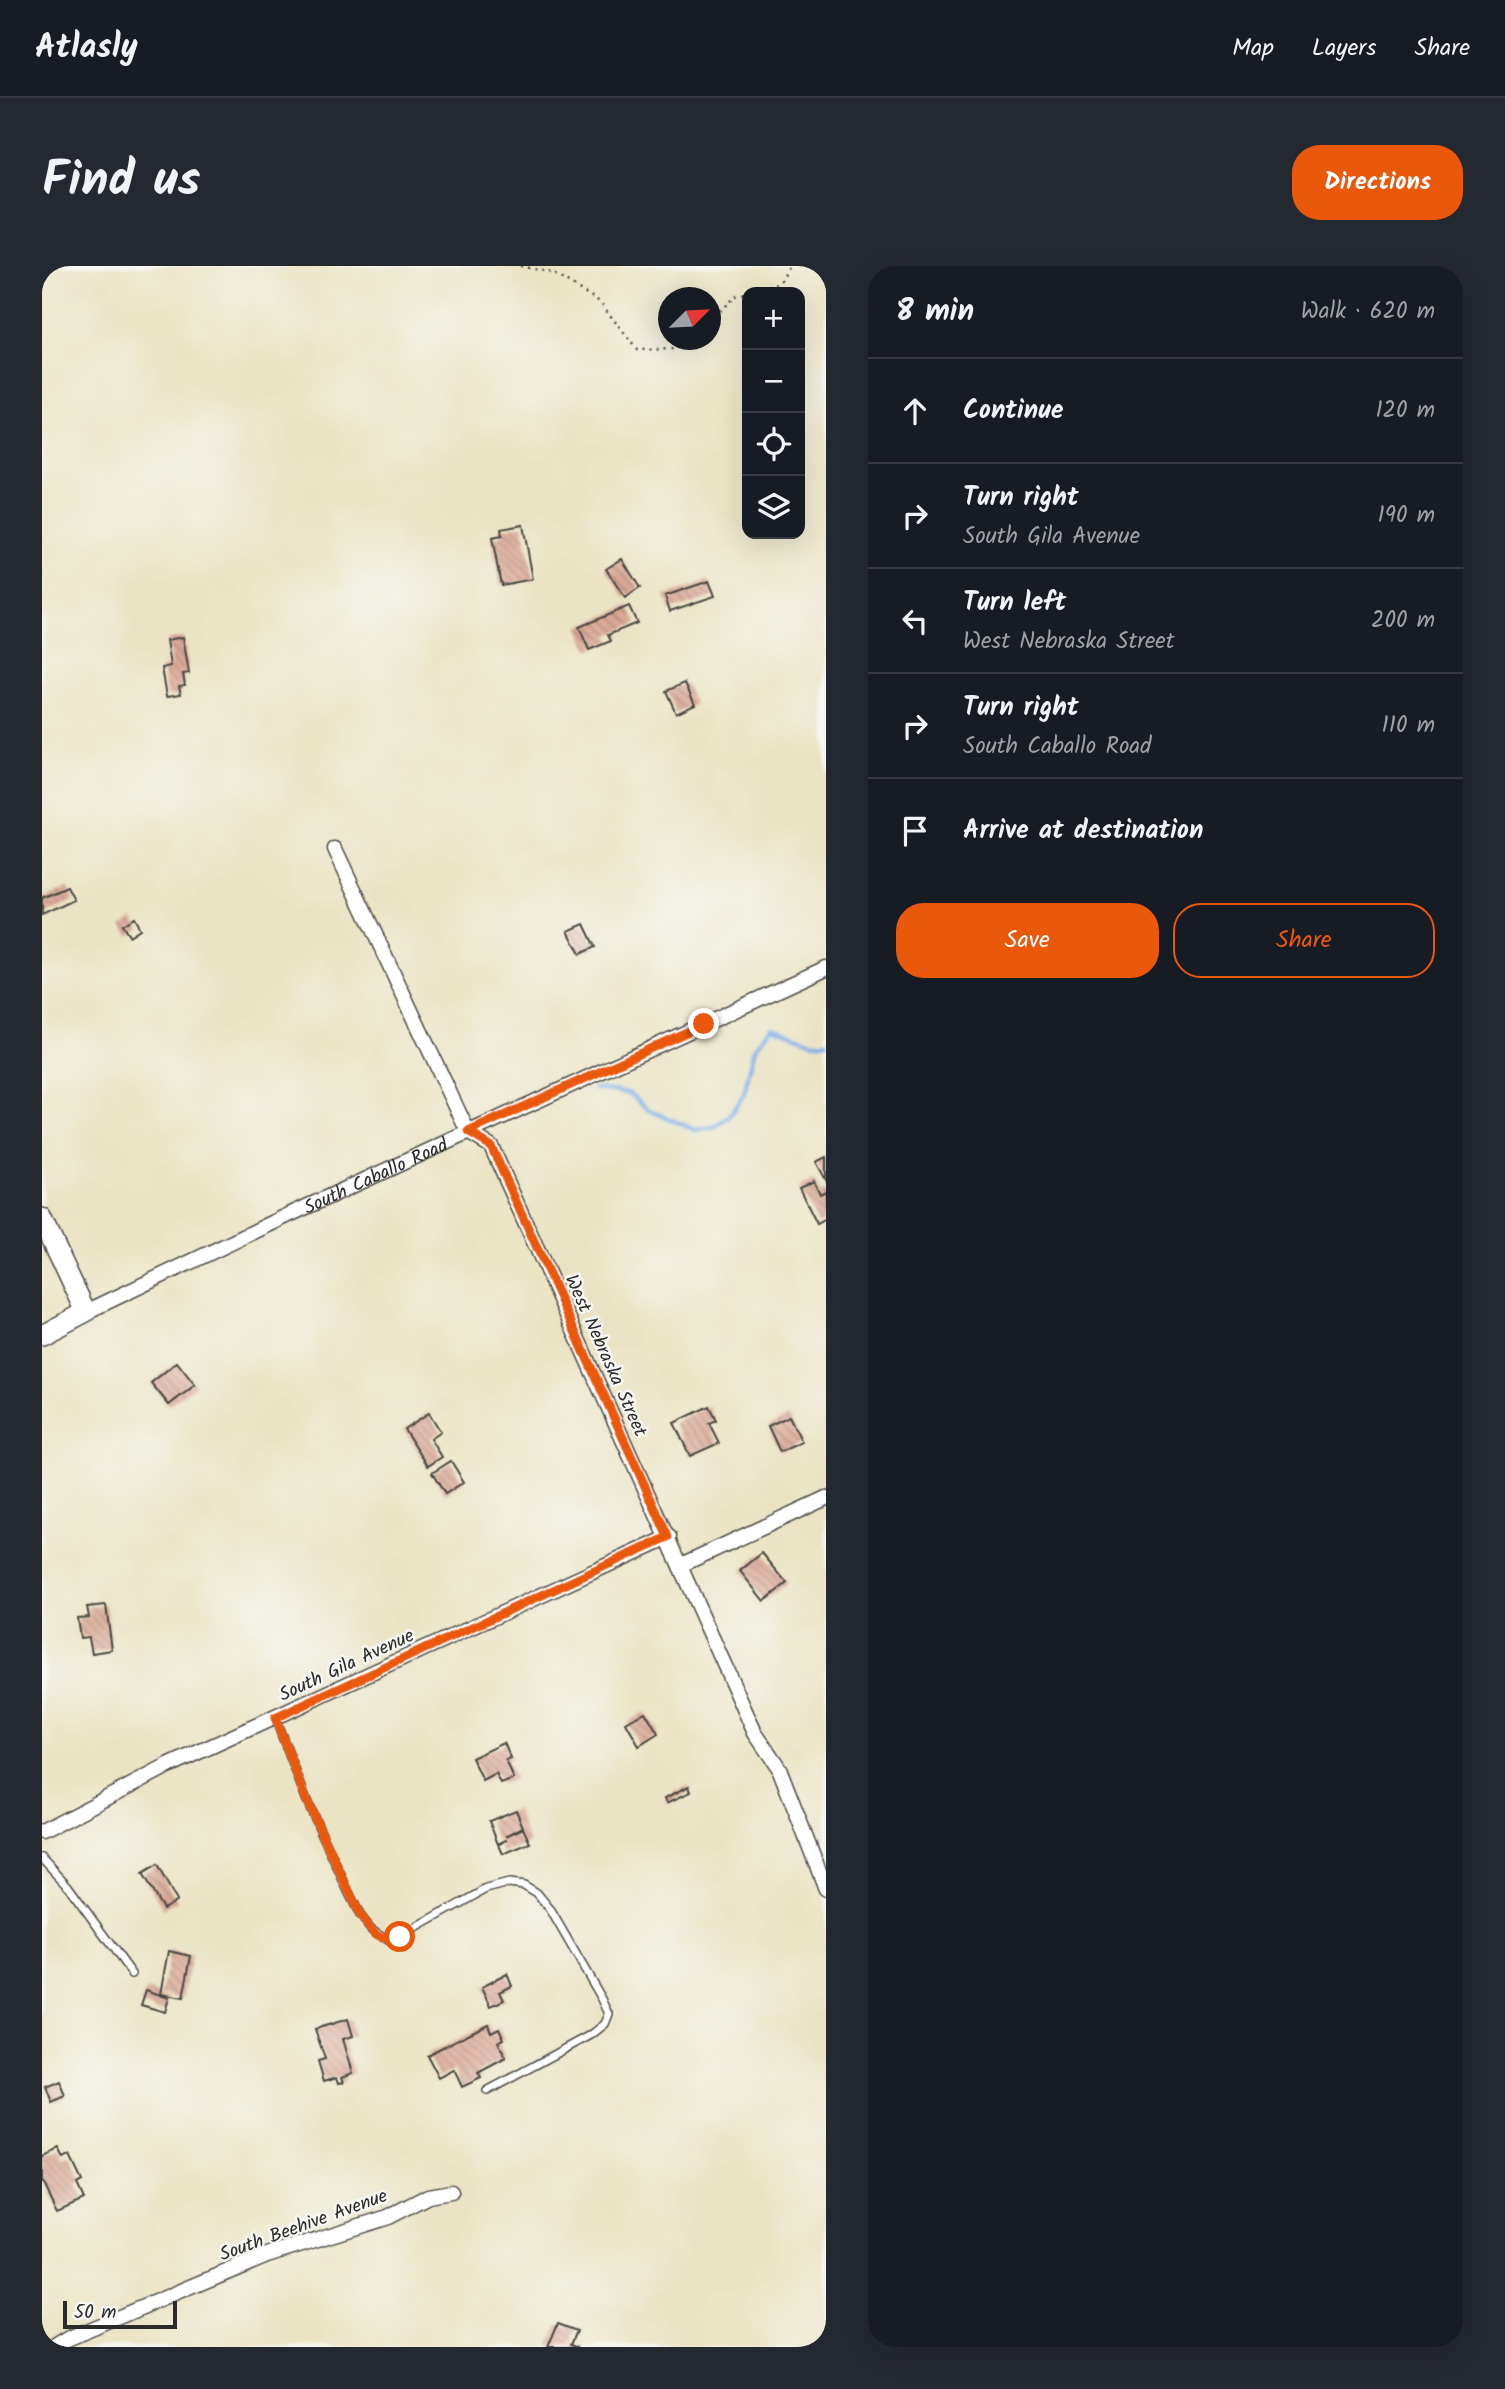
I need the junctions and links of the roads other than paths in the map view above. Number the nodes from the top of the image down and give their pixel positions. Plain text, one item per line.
1 (335, 849) dead end
2 (826, 968) edge
3 (468, 1132) junction
4 (42, 1218) edge
5 (86, 1312) junction
6 (42, 1335) edge
7 (826, 1498) edge
8 (668, 1537) junction
9 (681, 1565) junction
10 (275, 1718) junction
11 (42, 1832) edge
12 (42, 1858) edge
13 (826, 1889) edge
14 (132, 1974) dead end
15 (487, 2091) dead end
16 (451, 2192) dead end
17 (54, 2347) edge

1 - 3 street, West Nebraska Street
2 - 3 street, South Caballo Road
3 - 5 street, South Caballo Road
3 - 8 street, West Nebraska Street
4 - 5 street
5 - 6 street, South Caballo Road
7 - 9 street
8 - 9 street, West Nebraska Street
8 - 10 street, South Gila Avenue
9 - 13 street, West Nebraska Street
10 - 11 street, South Gila Avenue
10 - 15 lane
12 - 14 lane
16 - 17 street, South Beehive Avenue

